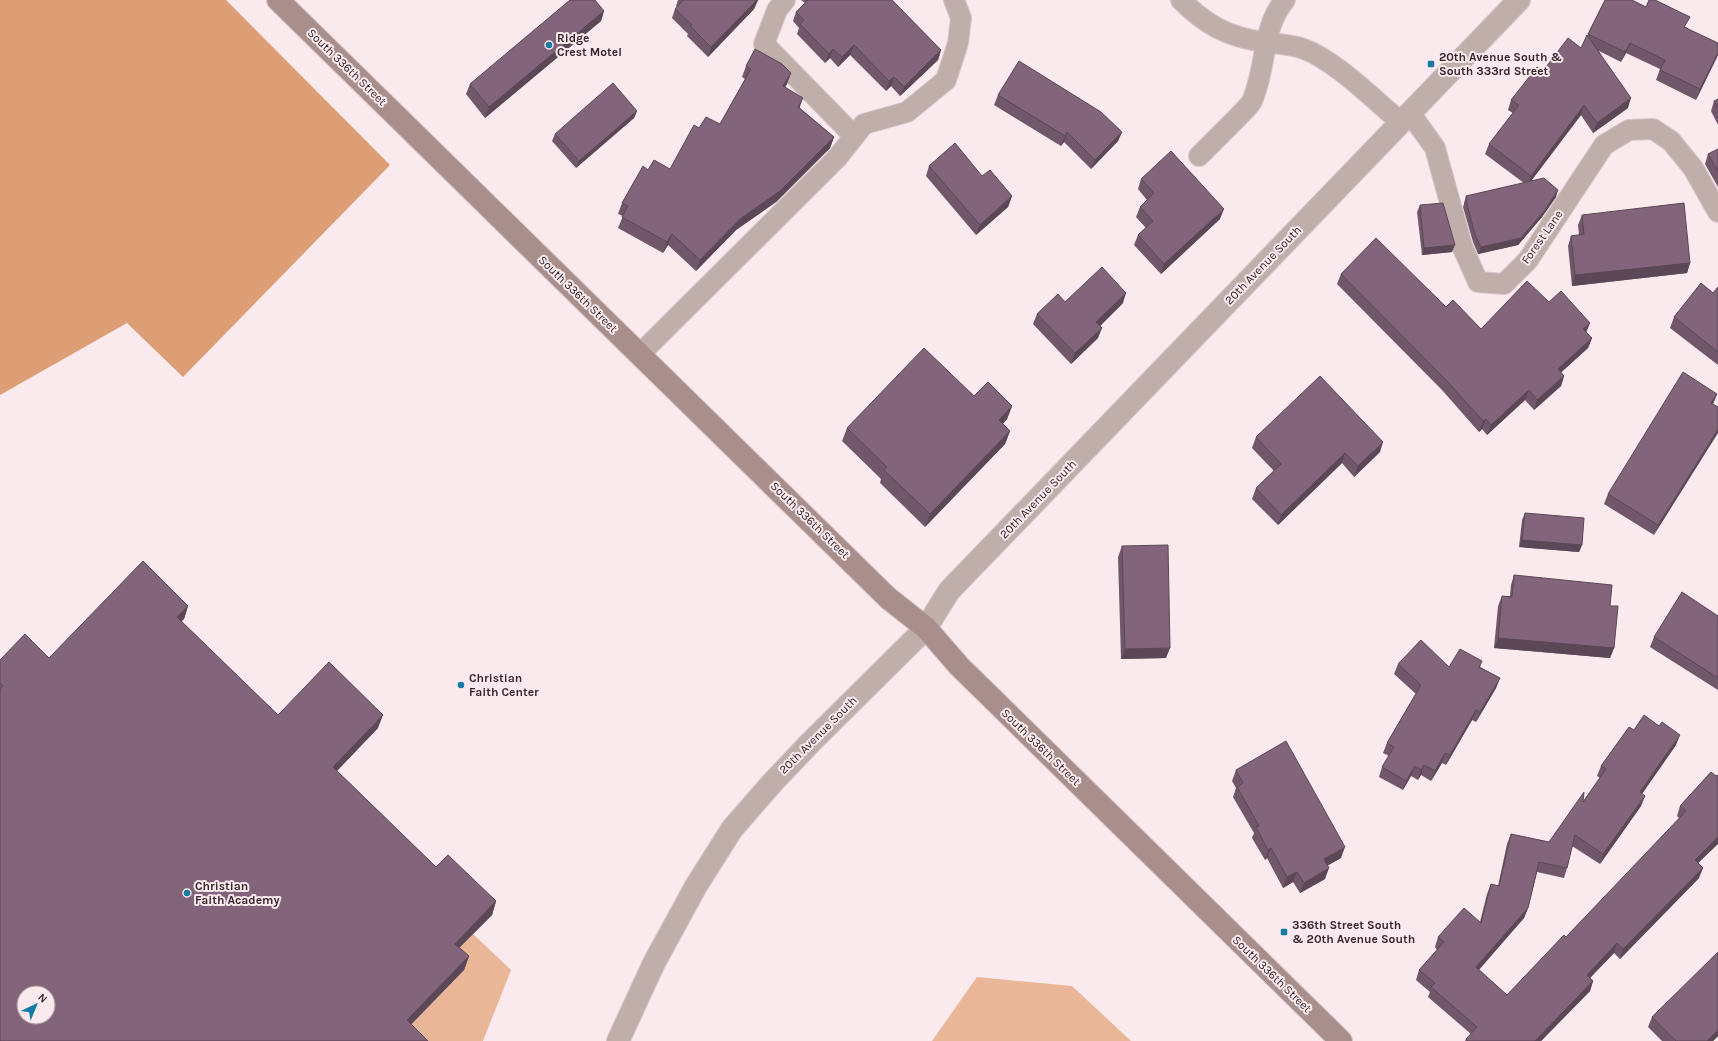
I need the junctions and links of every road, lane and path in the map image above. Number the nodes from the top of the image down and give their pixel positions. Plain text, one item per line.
1 (278, 0) edge
2 (785, 0) edge
3 (954, 0) edge
4 (1181, 0) edge
5 (1285, 0) edge
6 (1519, 0) edge
7 (1266, 43) junction
8 (1405, 118) junction
9 (854, 136) junction
10 (1200, 156) dead end
11 (1718, 212) edge
12 (640, 354) junction
13 (926, 628) junction
14 (618, 1041) edge
15 (1341, 1041) edge

1 - 12 main road, South 336th Street
2 - 9 street
3 - 9 street
4 - 7 street
5 - 7 street
6 - 8 street, 20th Avenue South
7 - 8 street
7 - 10 street
8 - 11 street, Forest Lane
8 - 13 street, 20th Avenue South
9 - 12 street
12 - 13 main road, South 336th Street
13 - 14 street, 20th Avenue South
13 - 15 main road, South 336th Street

